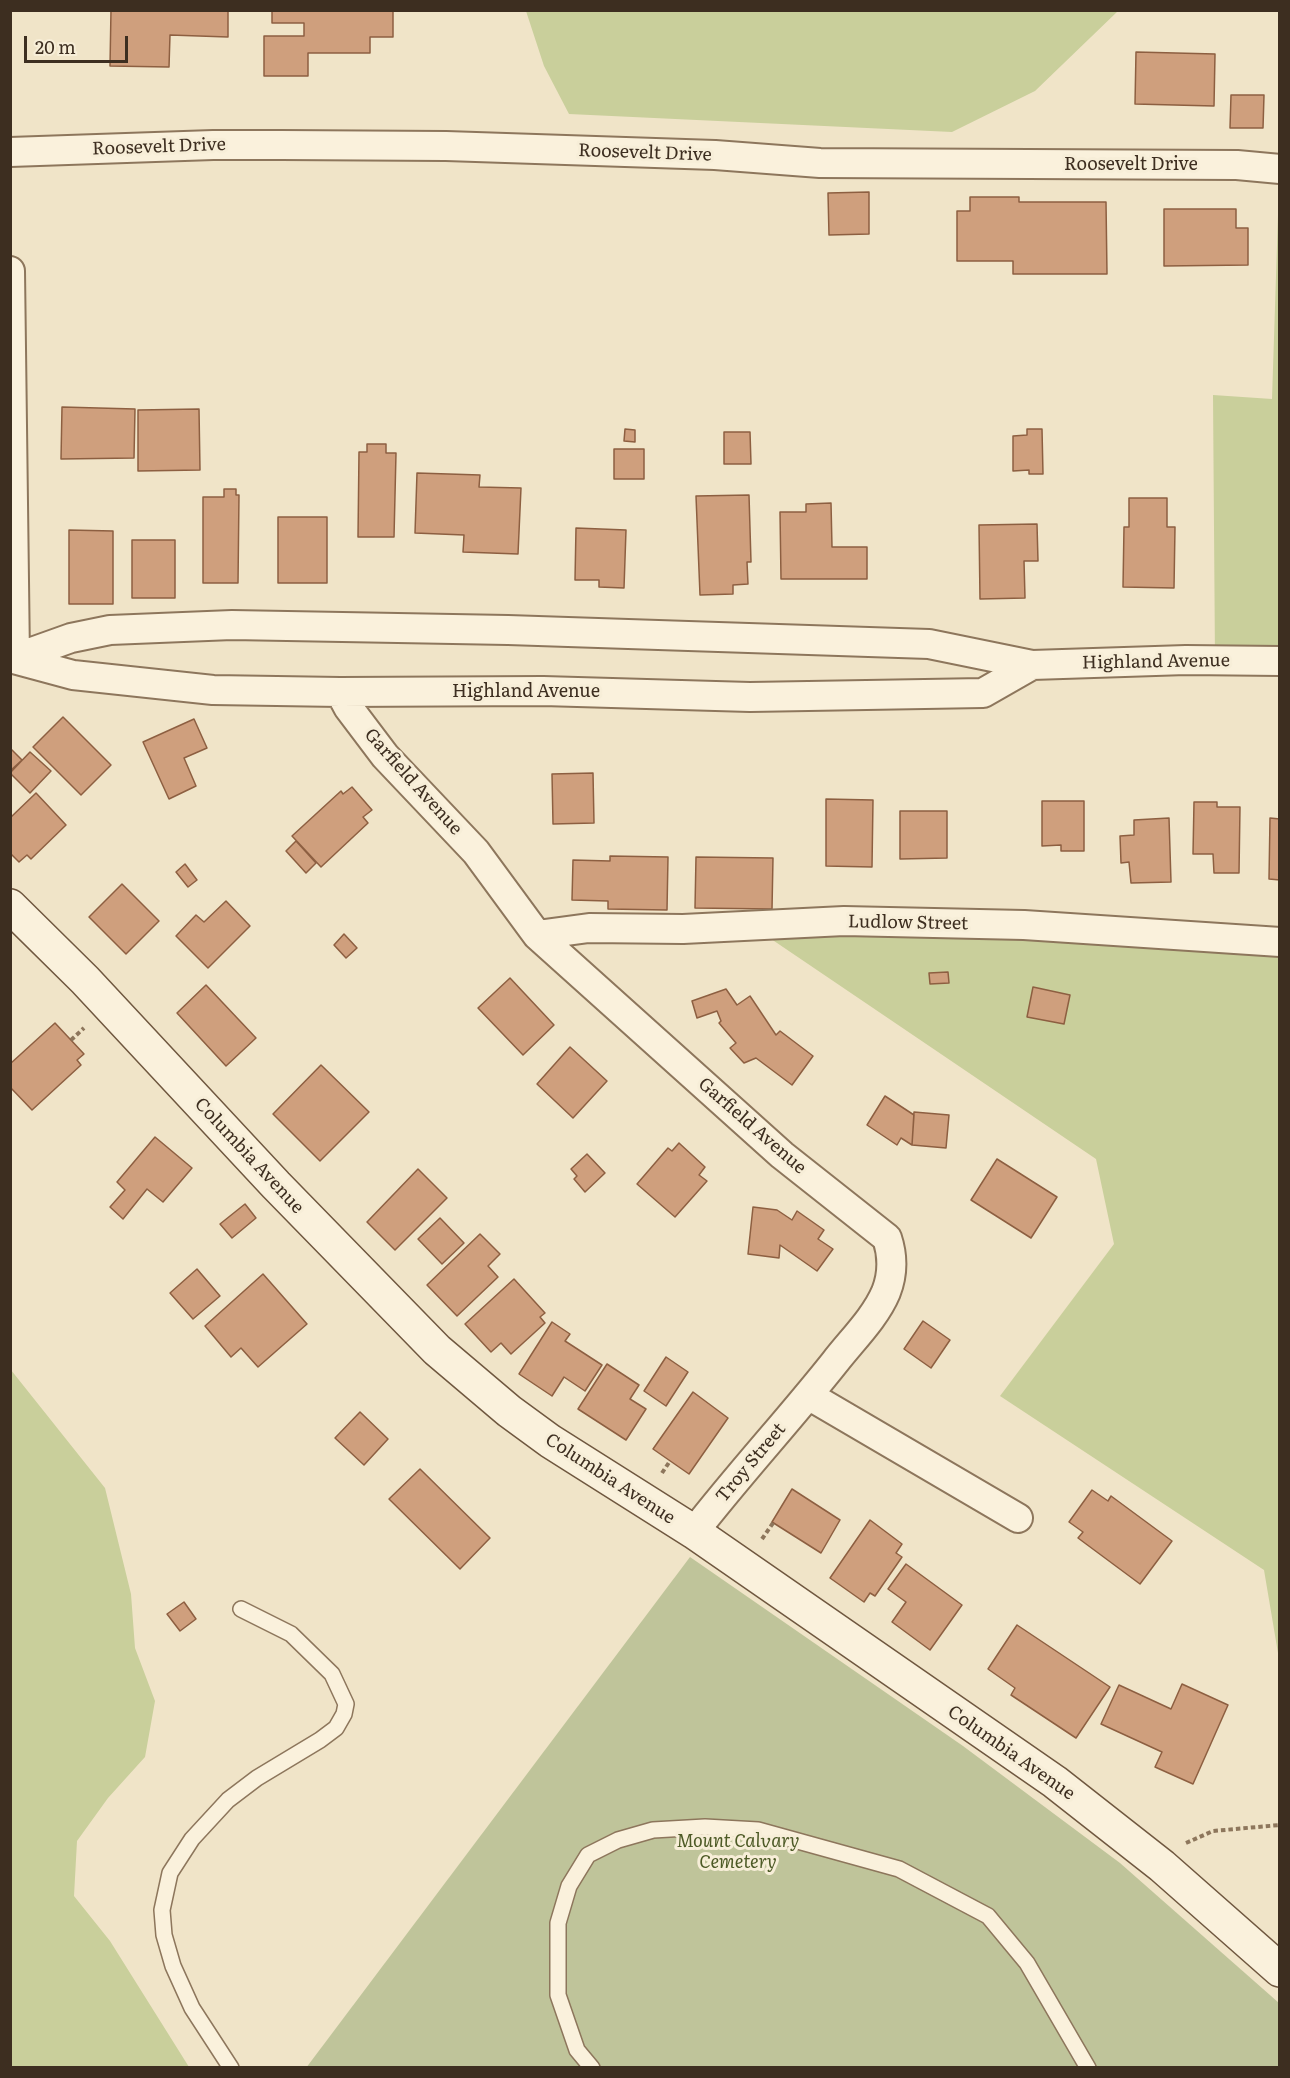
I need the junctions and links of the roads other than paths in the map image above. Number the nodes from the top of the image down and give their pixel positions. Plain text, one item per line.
1 (10, 152) edge
2 (1280, 169) edge
3 (10, 271) edge
4 (13, 658) edge
5 (1280, 662) edge
6 (1032, 665) junction
7 (340, 692) junction
8 (10, 906) edge
9 (537, 935) junction
10 (1280, 942) edge
11 (808, 1395) junction
12 (1018, 1518) dead end
13 (694, 1532) junction
14 (241, 1609) dead end
15 (1280, 1970) edge
16 (231, 2067) edge
17 (592, 2067) edge
18 (1088, 2067) edge

1 - 2 street, Roosevelt Drive
3 - 4 street
4 - 6 street, Highland Avenue
4 - 7 street, Highland Avenue
5 - 6 street, Highland Avenue
6 - 7 street, Highland Avenue
7 - 9 street, Garfield Avenue
8 - 13 street, Columbia Avenue
9 - 10 street, Ludlow Street
9 - 11 street, Garfield Avenue
11 - 12 street
11 - 13 street, Troy Street
13 - 15 street, Columbia Avenue
14 - 16 lane
17 - 18 lane

